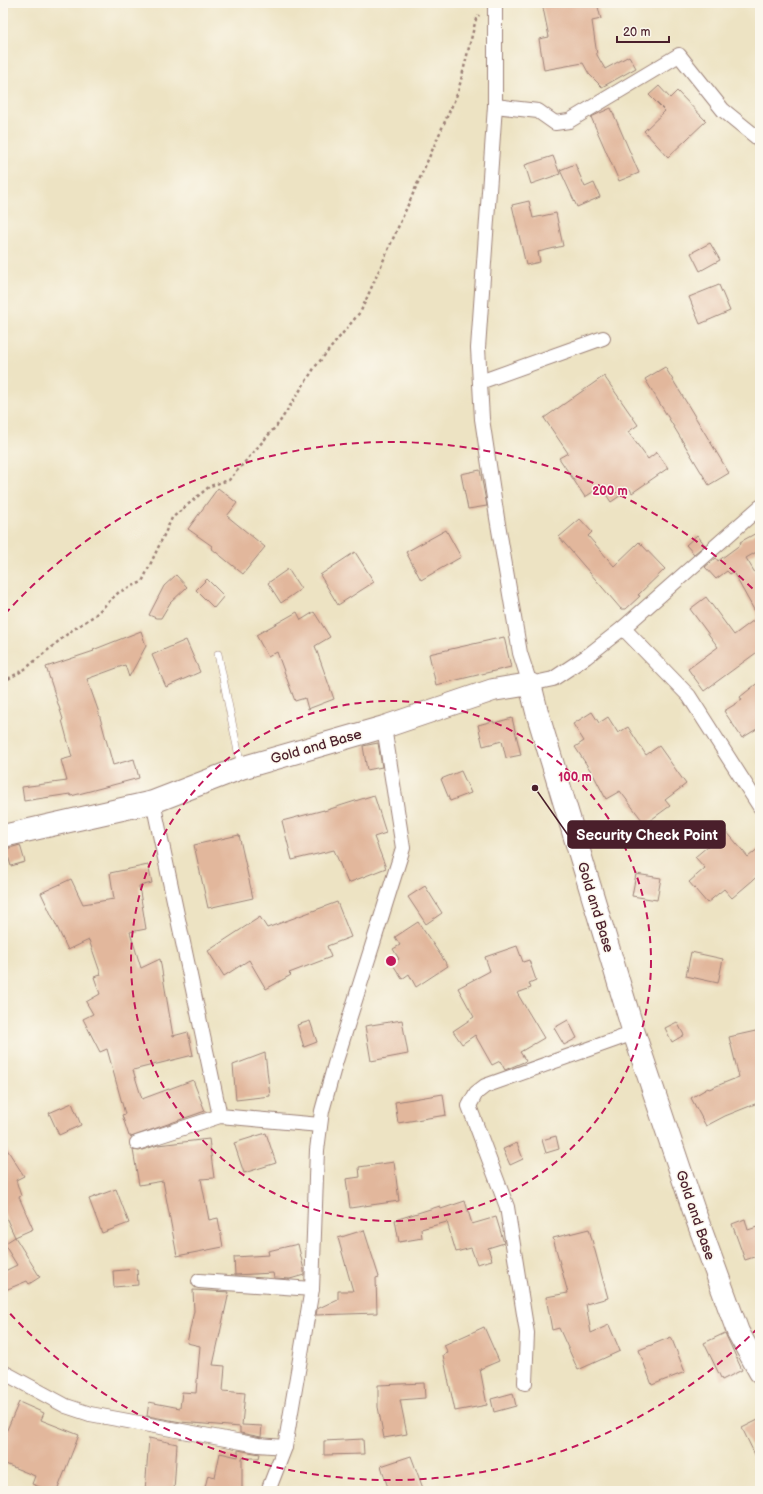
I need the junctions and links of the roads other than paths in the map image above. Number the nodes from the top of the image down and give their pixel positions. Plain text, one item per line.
1 (495, 3) edge
2 (495, 106) junction
3 (760, 140) edge
4 (603, 338) dead end
5 (480, 382) junction
6 (760, 507) edge
7 (623, 628) junction
8 (218, 654) dead end
9 (530, 684) junction
10 (384, 727) junction
11 (241, 768) junction
12 (153, 802) junction
13 (760, 807) edge
14 (3, 836) edge
15 (634, 1033) junction
16 (220, 1116) junction
17 (320, 1125) junction
18 (137, 1143) dead end
19 (198, 1281) dead end
20 (312, 1289) junction
21 (3, 1372) edge
22 (760, 1372) edge
23 (525, 1383) dead end
24 (285, 1447) junction
25 (268, 1491) edge

1 - 2 street
2 - 3 street
2 - 5 street
4 - 5 street
5 - 9 street
6 - 7 street
7 - 9 street
7 - 13 street
8 - 11 lane
9 - 10 main road, Gold and Base
9 - 15 main road, Gold and Base
10 - 11 main road, Gold and Base
10 - 17 street
11 - 12 main road, Gold and Base
12 - 14 main road, Gold and Base
12 - 16 street
15 - 22 main road, Gold and Base
15 - 23 street
16 - 17 street
16 - 18 street
17 - 20 street
19 - 20 street
20 - 24 street
21 - 24 street
24 - 25 street

